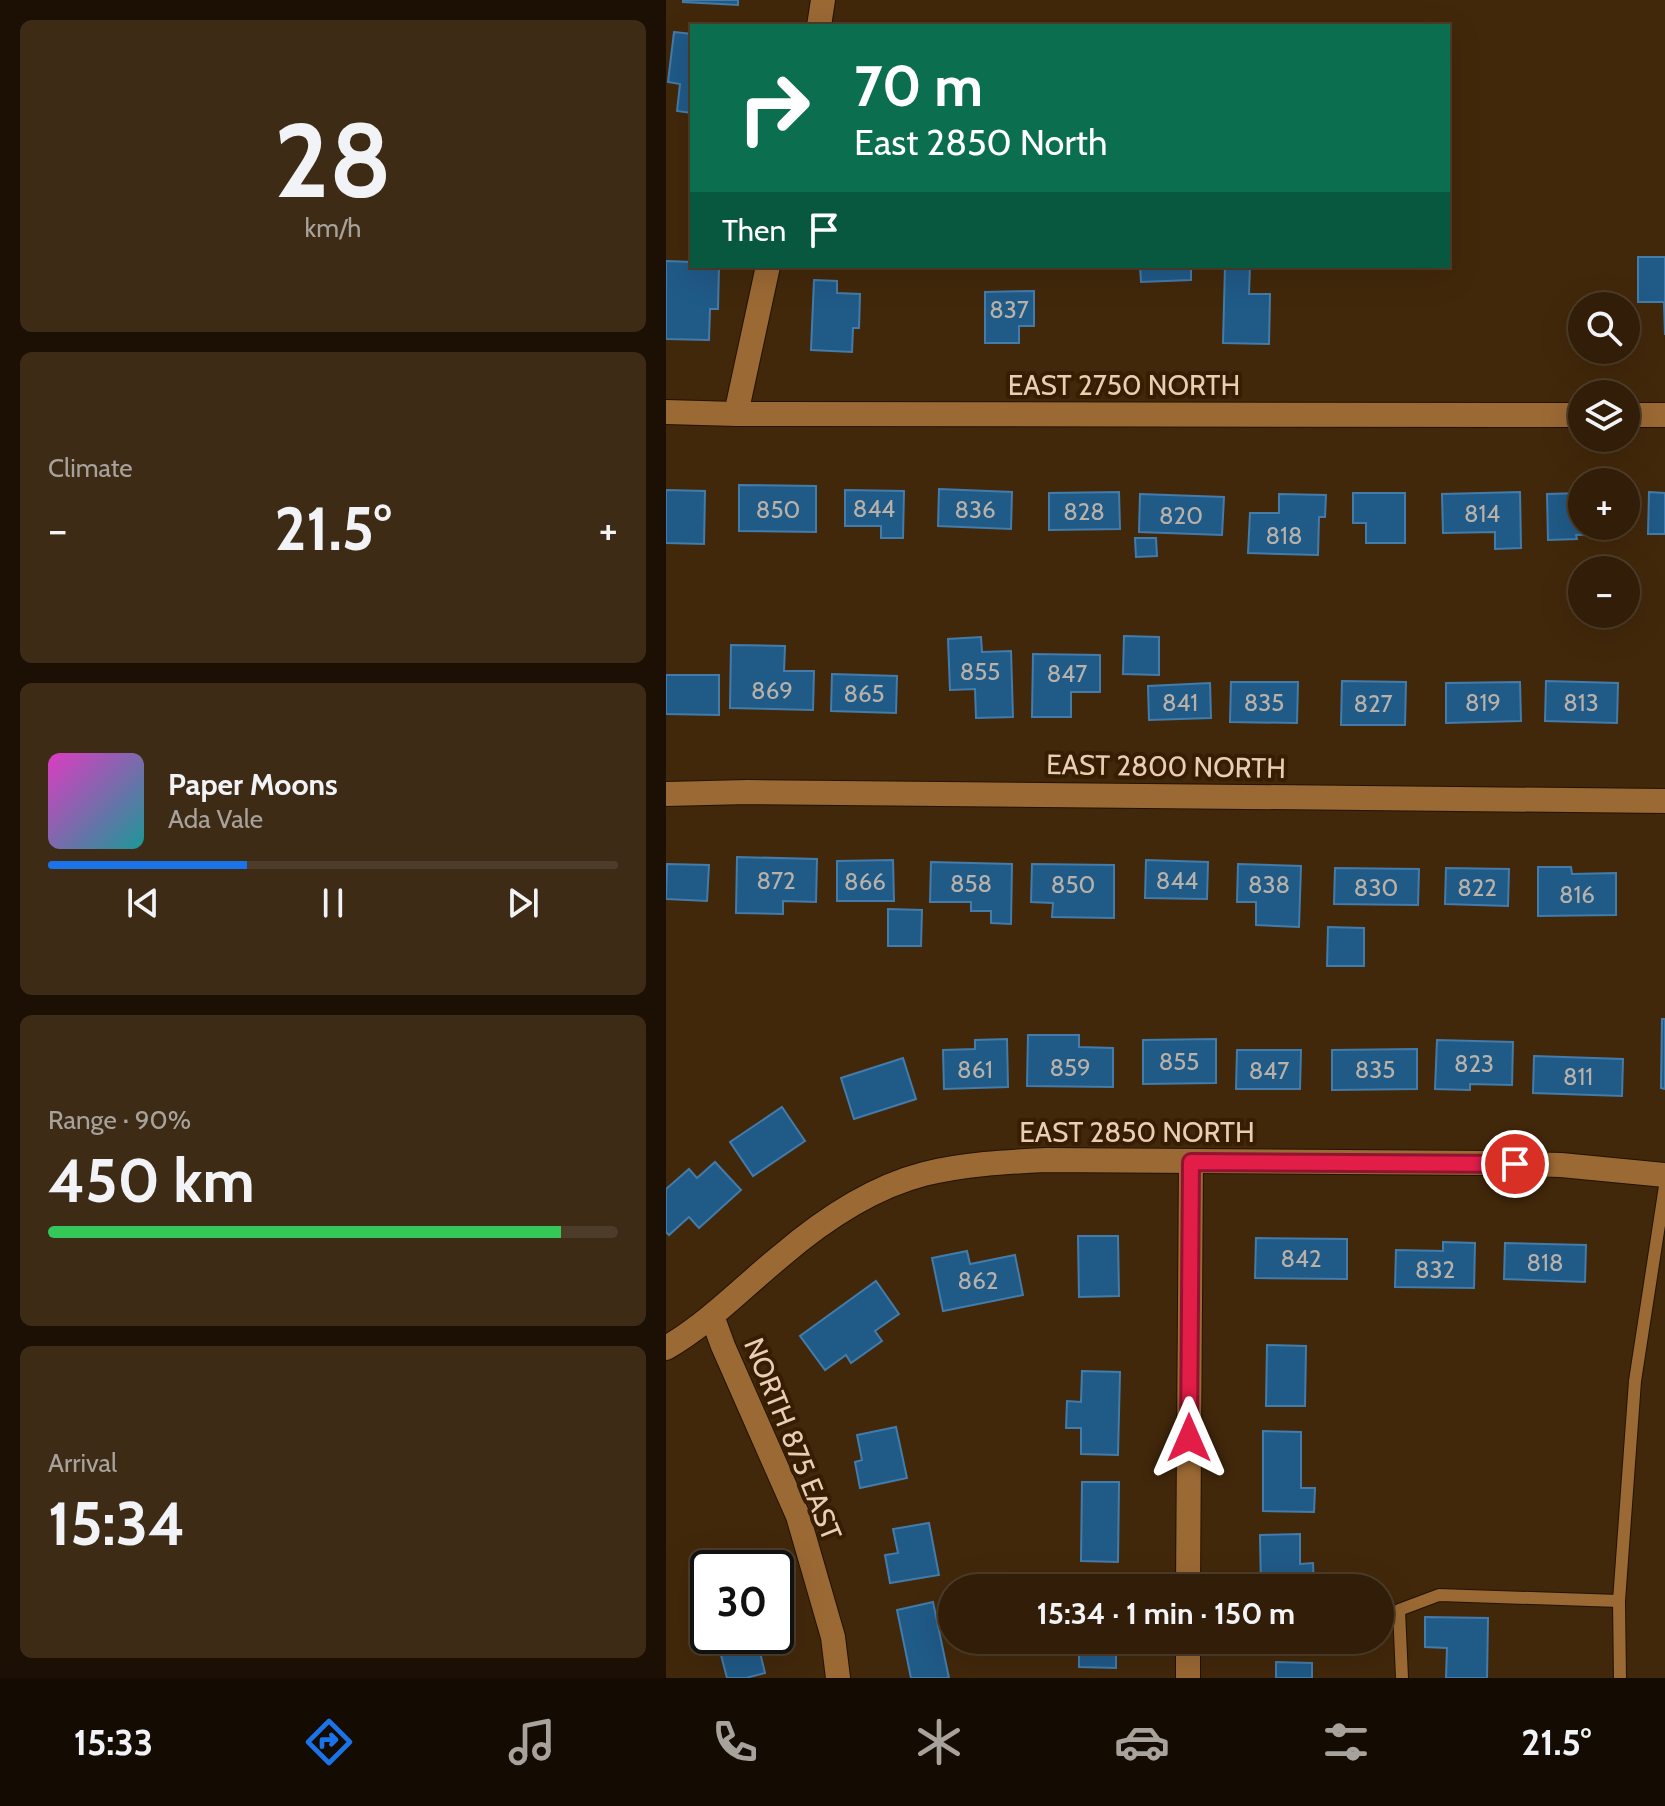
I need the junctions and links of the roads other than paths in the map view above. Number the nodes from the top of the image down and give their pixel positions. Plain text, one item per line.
1 (823, 0) edge
2 (819, 24) edge
3 (768, 268) edge
4 (666, 412) edge
5 (736, 414) junction
6 (1568, 415) edge
7 (1640, 415) edge
8 (1665, 415) edge
9 (666, 794) edge
10 (1665, 801) edge
11 (1191, 1162) junction
12 (1665, 1175) edge
13 (1665, 1186) edge
14 (712, 1316) junction
15 (666, 1348) edge
16 (1188, 1574) edge
17 (1619, 1601) junction
18 (1188, 1654) edge
19 (838, 1678) edge
20 (1188, 1678) edge
21 (1402, 1678) edge
22 (1620, 1678) edge

1 - 2 street
3 - 5 street
4 - 5 street, EAST 2750 NORTH
5 - 6 street, EAST 2750 NORTH
7 - 8 street
9 - 10 street, EAST 2800 NORTH
11 - 12 street, EAST 2850 NORTH
11 - 14 street, EAST 2850 NORTH
11 - 16 street
13 - 17 lane
14 - 15 street, EAST 2850 NORTH
14 - 19 street, NORTH 875 EAST
17 - 21 lane
17 - 22 lane
18 - 20 street

